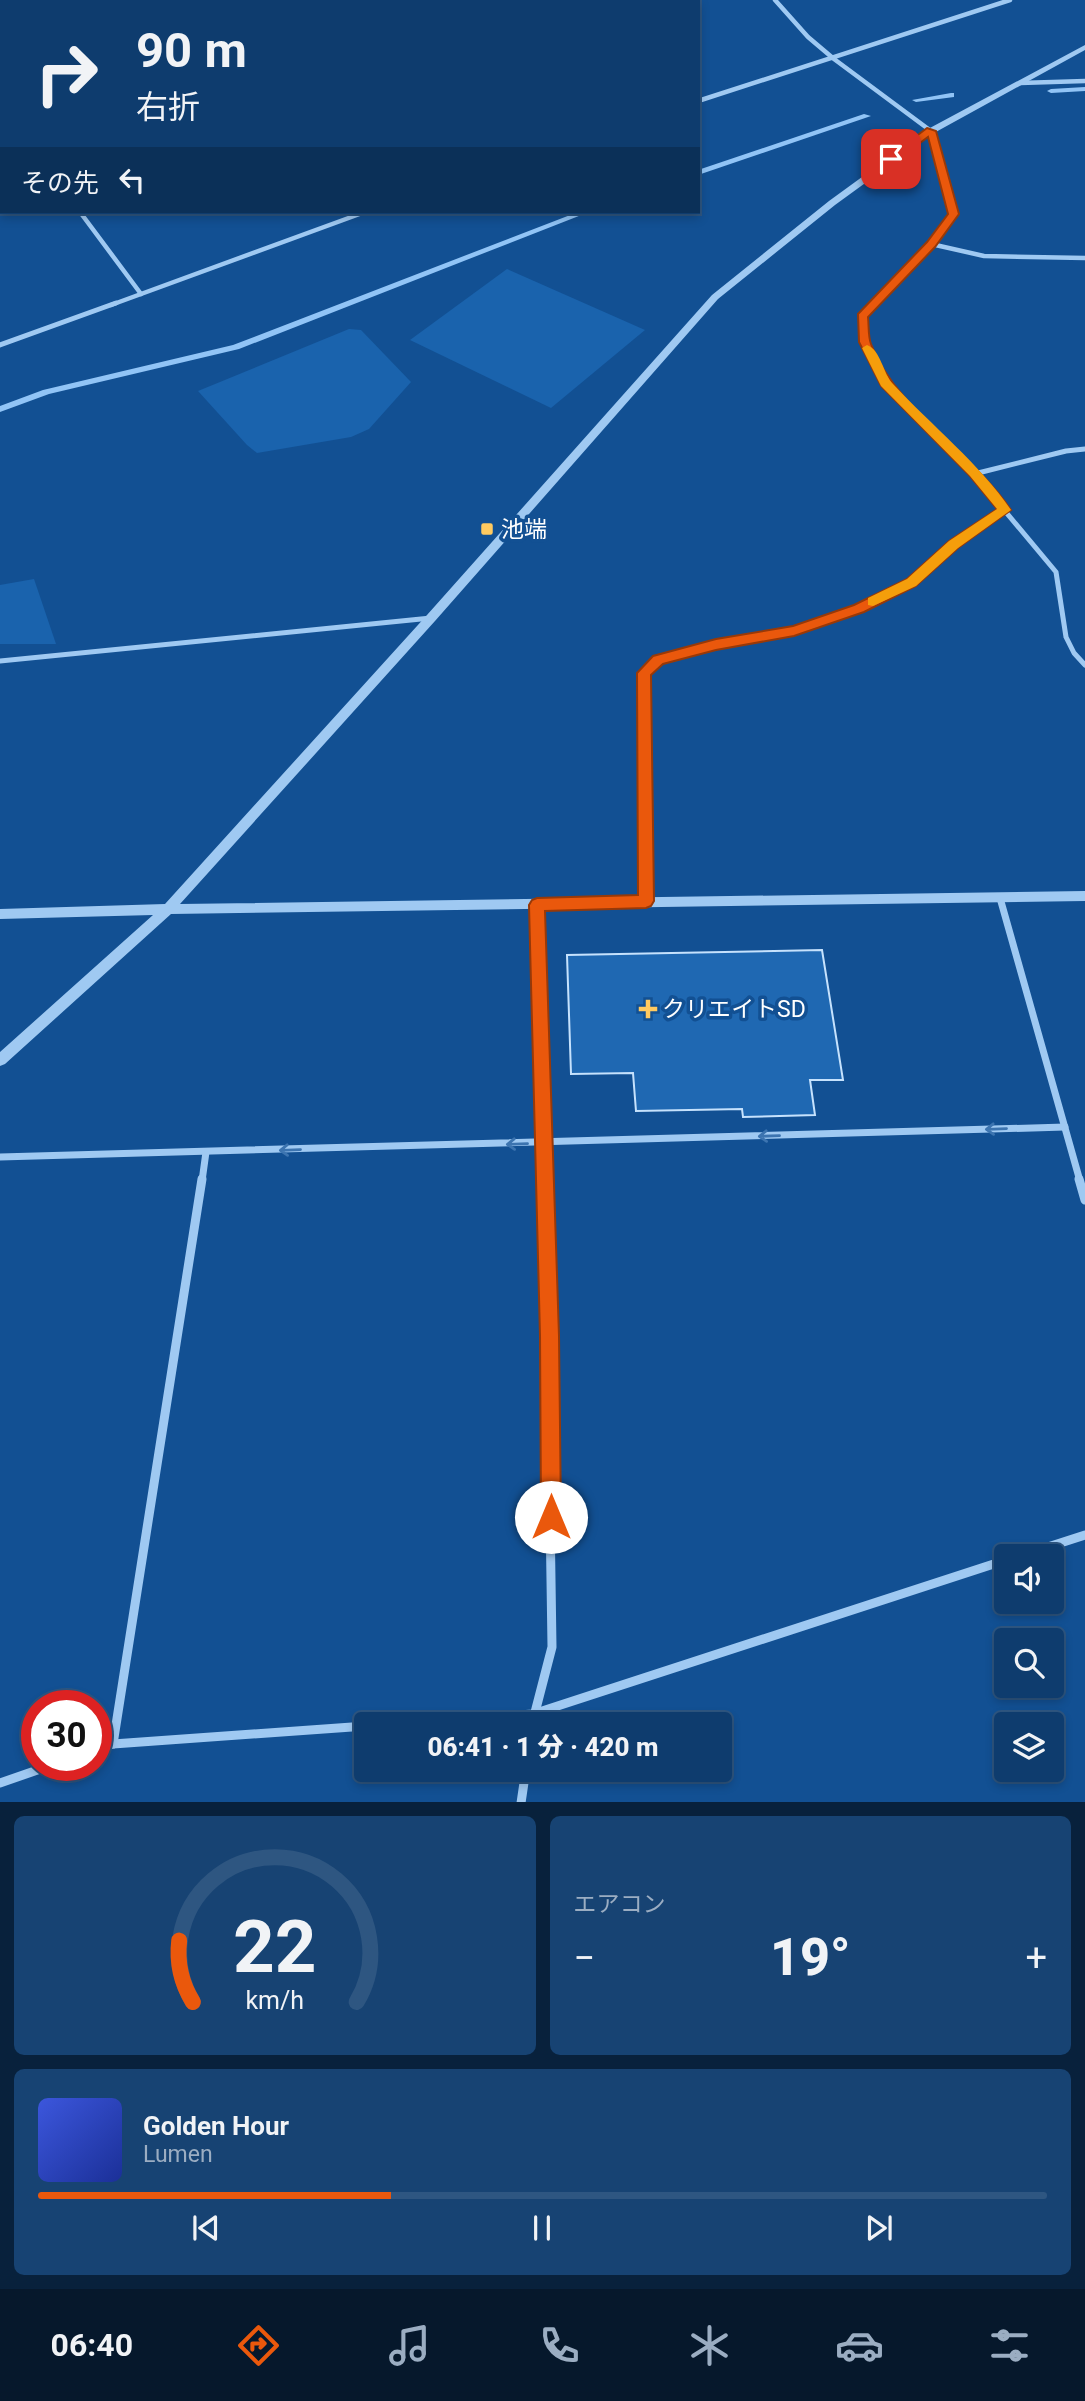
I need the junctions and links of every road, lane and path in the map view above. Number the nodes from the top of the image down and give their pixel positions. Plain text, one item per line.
1 (775, 0) edge
2 (1010, 0) edge
3 (1085, 47) edge
4 (834, 59) junction
5 (1085, 81) edge
6 (1020, 83) junction
7 (700, 100) edge
8 (931, 131) junction
9 (82, 214) edge
10 (359, 214) edge
11 (931, 244) junction
12 (1085, 258) edge
13 (141, 293) junction
14 (0, 345) edge
15 (1085, 449) edge
16 (974, 474) junction
17 (1004, 510) junction
18 (431, 618) junction
19 (0, 661) edge
20 (1085, 664) edge
21 (1085, 896) edge
22 (1000, 898) junction
23 (646, 901) junction
24 (537, 905) junction
25 (168, 909) junction
26 (0, 914) edge
27 (0, 1060) edge
28 (1065, 1127) junction
29 (544, 1143) junction
30 (206, 1152) junction
31 (0, 1157) edge
32 (1085, 1200) edge
33 (1085, 1535) edge
34 (1057, 1544) edge
35 (994, 1564) edge
36 (535, 1712) edge
37 (554, 1712) edge
38 (354, 1727) edge
39 (113, 1744) joint
40 (21, 1776) edge
41 (524, 1782) edge
42 (0, 1783) edge
43 (521, 1802) edge

1 - 4 street
2 - 4 street
3 - 6 street
4 - 7 street
4 - 8 street
5 - 6 street
6 - 8 street
8 - 11 street
8 - 18 street
9 - 13 street
10 - 13 street
11 - 12 street
11 - 16 street
13 - 14 street
15 - 16 street
16 - 17 street
17 - 20 street
17 - 23 street
18 - 19 street
18 - 25 street
21 - 22 street
22 - 23 street
22 - 28 street
23 - 24 street
24 - 25 street
24 - 29 street
25 - 26 street
25 - 27 street
28 -> 29 street
28 - 32 street
29 -> 30 street
29 - 36 street
30 - 31 street
30 - 39 street
33 - 34 street
35 - 37 street
38 - 39 street
40 - 42 street
41 - 43 street

